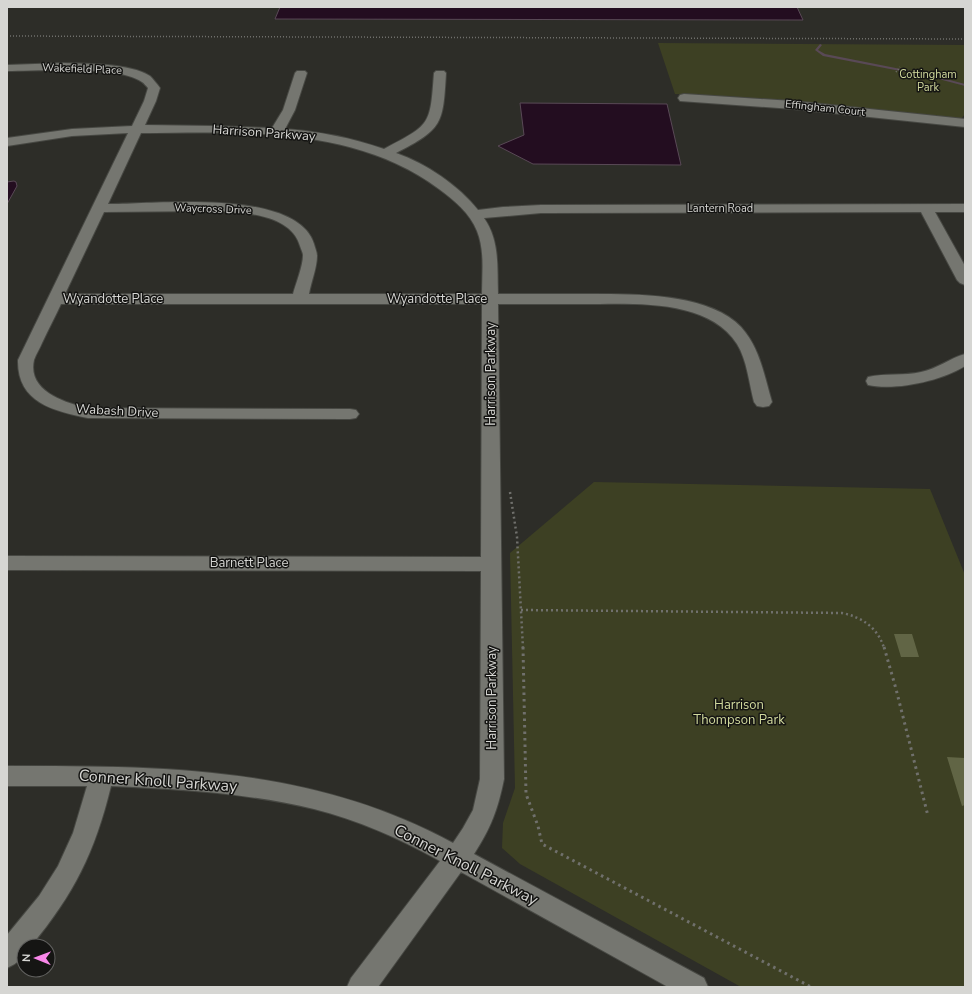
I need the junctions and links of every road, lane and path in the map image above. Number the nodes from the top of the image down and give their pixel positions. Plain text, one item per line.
1 (7, 36) edge
2 (965, 39) edge
3 (900, 67) dead end
4 (7, 68) edge
5 (896, 72) dead end
6 (301, 73) dead end
7 (440, 73) dead end
8 (684, 98) dead end
9 (965, 123) edge
10 (137, 130) junction
11 (277, 131) junction
12 (7, 142) edge
13 (385, 154) junction
14 (99, 208) junction
15 (926, 208) junction
16 (965, 208) edge
17 (475, 215) junction
18 (965, 280) edge
19 (54, 299) junction
20 (300, 299) junction
21 (490, 299) junction
22 (965, 359) edge
23 (874, 381) dead end
24 (763, 402) dead end
25 (350, 414) dead end
26 (510, 488) dead end
27 (7, 563) edge
28 (490, 564) junction
29 (521, 610) junction
30 (7, 776) edge
31 (102, 776) junction
32 (928, 816) dead end
33 (458, 858) junction
34 (7, 954) edge
35 (361, 987) edge
36 (694, 987) edge
37 (810, 987) edge

1 - 2 path
3 - 5 path
4 - 10 street, Wakefield Place
6 - 11 street
7 - 13 street
8 - 9 street, Effingham Court
10 - 11 street, Harrison Parkway
10 - 12 street, Harrison Parkway
10 - 14 street, Wabash Drive
11 - 13 street, Harrison Parkway
13 - 17 street, Harrison Parkway
14 - 19 street, Wabash Drive
14 - 20 street, Waycross Drive
15 - 16 street, Lantern Road
15 - 17 street, Lantern Road
15 - 18 street
17 - 21 street, Harrison Parkway
19 - 20 street, Wyandotte Place
19 - 25 street, Wabash Drive
20 - 21 street, Wyandotte Place
21 - 24 street, Wyandotte Place
21 - 28 street, Harrison Parkway
22 - 23 street
26 - 29 path
27 - 28 street, Barnett Place
28 - 33 street, Harrison Parkway
29 - 32 path
29 - 37 path
30 - 31 street, Conner Knoll Parkway
31 - 33 street, Conner Knoll Parkway
31 - 34 street
33 - 35 street, Harrison Parkway
33 - 36 street, Conner Knoll Parkway

